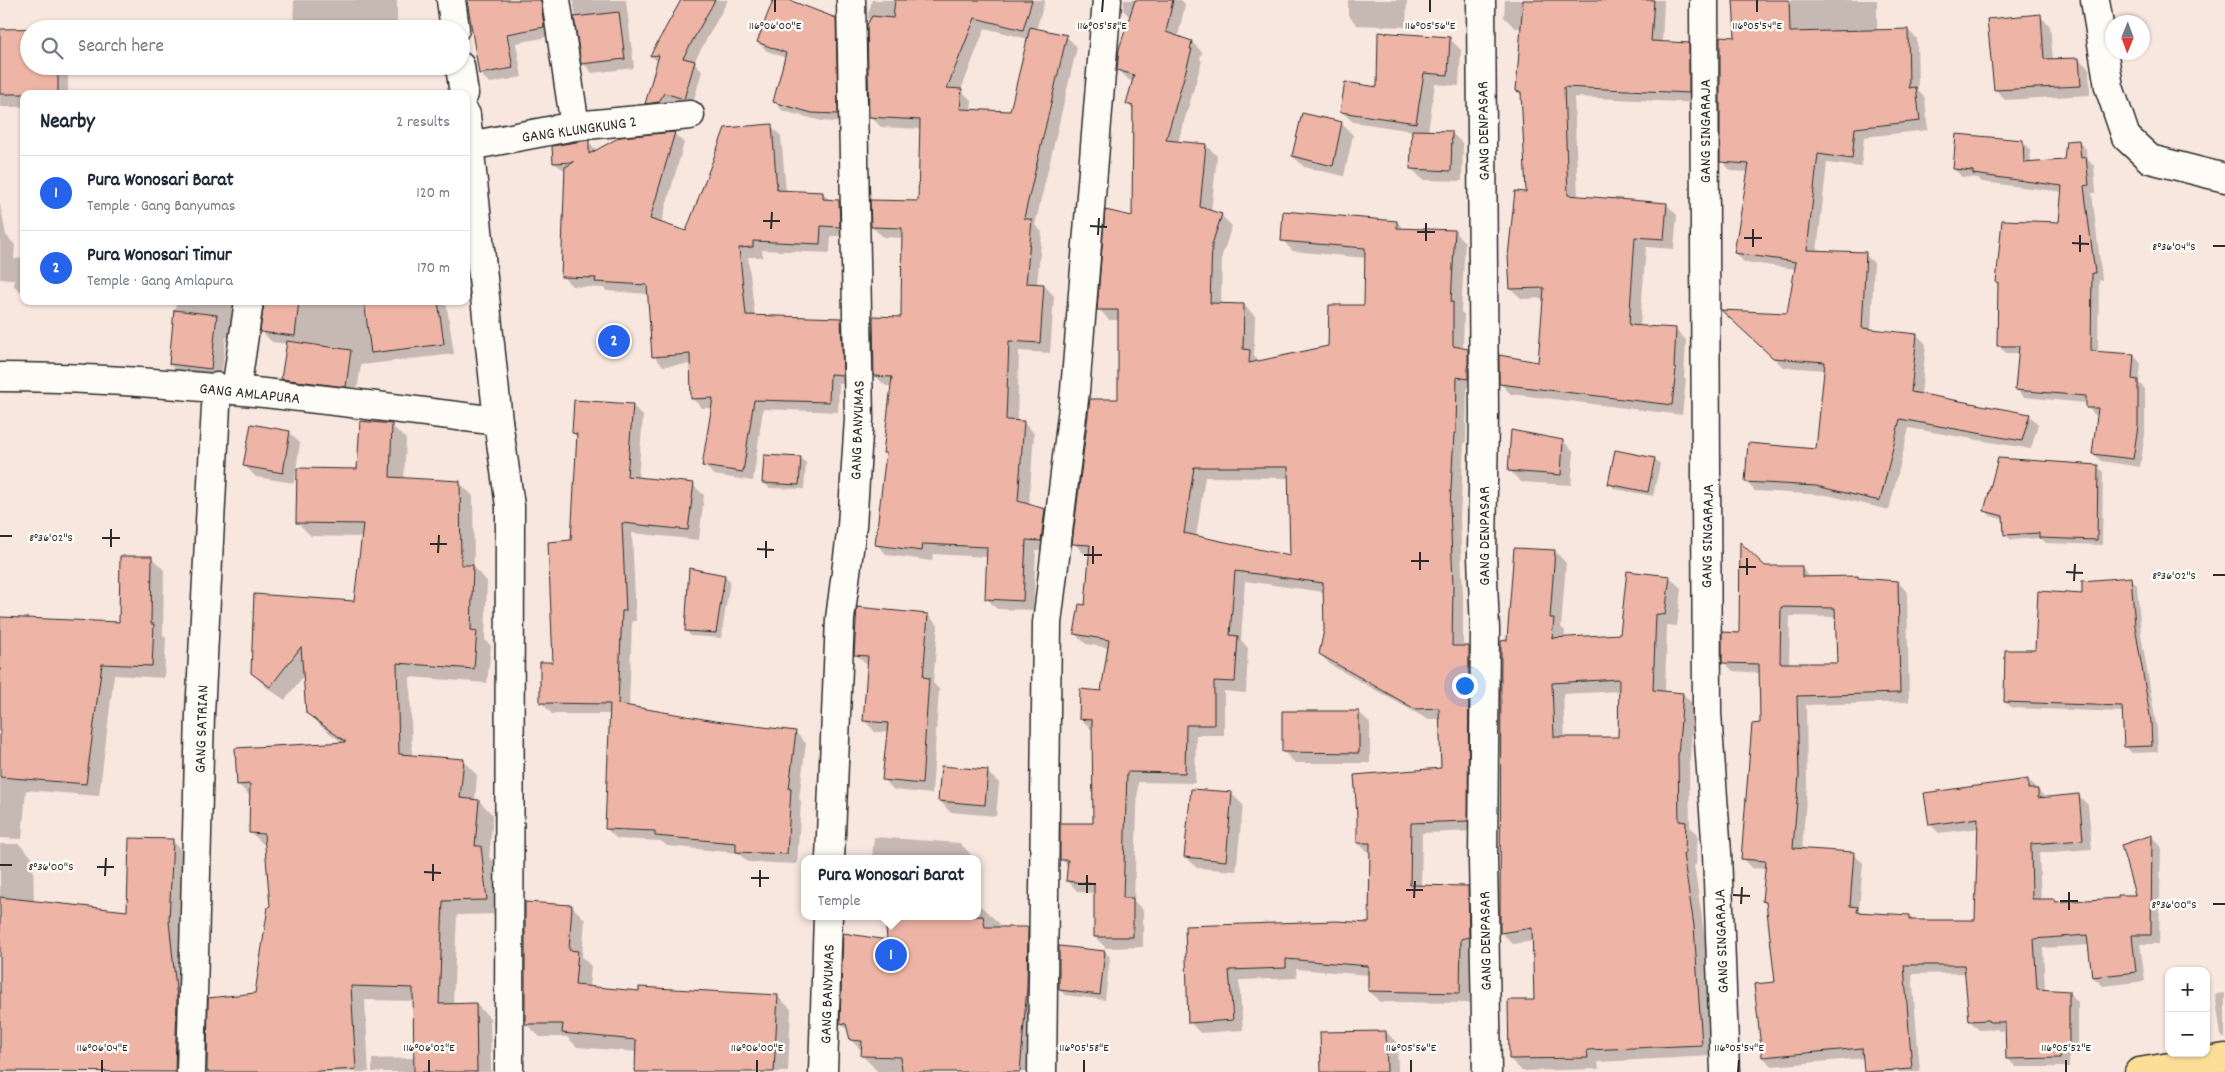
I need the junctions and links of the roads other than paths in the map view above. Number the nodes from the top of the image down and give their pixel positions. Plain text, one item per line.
1 (451, 0) edge
2 (556, 0) edge
3 (851, 0) edge
4 (1107, 0) edge
5 (1481, 0) edge
6 (1704, 0) edge
7 (2095, 0) edge
8 (454, 20) edge
9 (461, 75) edge
10 (463, 90) edge
11 (690, 115) dead end
12 (574, 126) junction
13 (470, 146) edge
14 (470, 155) edge
15 (2225, 178) edge
16 (248, 305) edge
17 (0, 377) edge
18 (226, 388) junction
19 (498, 421) junction
20 (830, 855) edge
21 (828, 920) edge
22 (2225, 1058) edge
23 (2185, 1068) edge
24 (191, 1072) edge
25 (509, 1072) edge
26 (823, 1072) edge
27 (1042, 1072) edge
28 (1487, 1072) edge
29 (1725, 1072) edge
30 (2139, 1072) edge

1 - 8 street
2 - 12 street
3 - 20 street, GANG BANYUMAS
4 - 27 street
5 - 28 street, GANG DENPASAR
6 - 29 street, GANG SINGARAJA
7 - 15 street
9 - 10 street
11 - 12 street, GANG KLUNGKUNG 2
12 - 13 street, GANG KLUNGKUNG 2
14 - 19 street
16 - 18 street, GANG SATRIAN
17 - 18 street, GANG AMLAPURA
18 - 19 street, GANG AMLAPURA
18 - 24 street, GANG SATRIAN
19 - 25 street
21 - 26 street, GANG BANYUMAS
22 - 23 main road
23 - 30 main road

